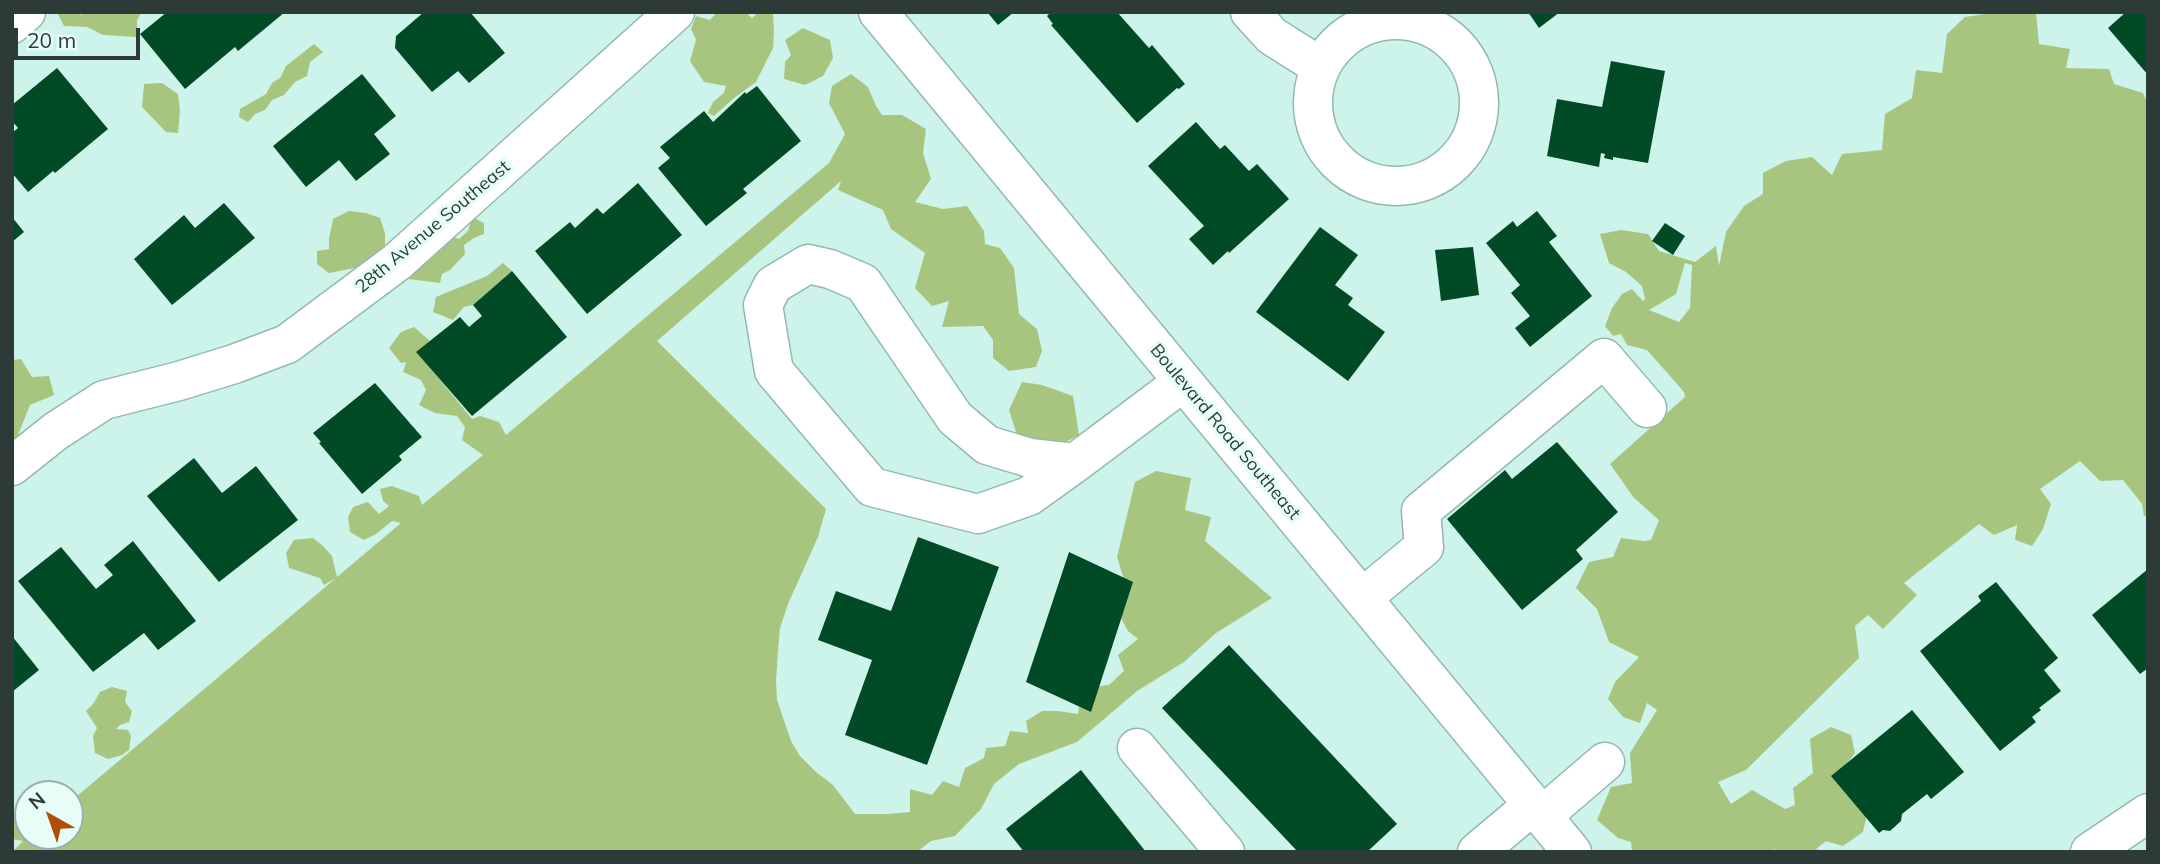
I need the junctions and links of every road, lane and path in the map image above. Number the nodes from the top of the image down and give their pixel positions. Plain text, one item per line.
1 (26, 12) edge
2 (675, 12) edge
3 (878, 12) edge
4 (1250, 12) edge
5 (12, 24) edge
6 (1321, 67) junction
7 (1183, 382) junction
8 (1647, 408) dead end
9 (1075, 463) junction
10 (12, 466) edge
11 (1362, 598) junction
12 (1138, 748) dead end
13 (1605, 762) dead end
14 (1538, 810) junction
15 (2148, 813) edge
16 (1225, 852) edge
17 (1477, 852) edge
18 (1572, 852) edge
19 (2090, 852) edge

1 - 5 street
2 - 10 street, 28th Avenue Southeast
3 - 7 street, Boulevard Road Southeast
4 - 6 street
6 - 6 street
7 - 9 street
7 - 11 street, Boulevard Road Southeast
8 - 11 street
9 - 9 street
11 - 14 street, Boulevard Road Southeast
12 - 16 street
13 - 14 street
14 - 17 street
14 - 18 street, Boulevard Road Southeast
15 - 19 street

